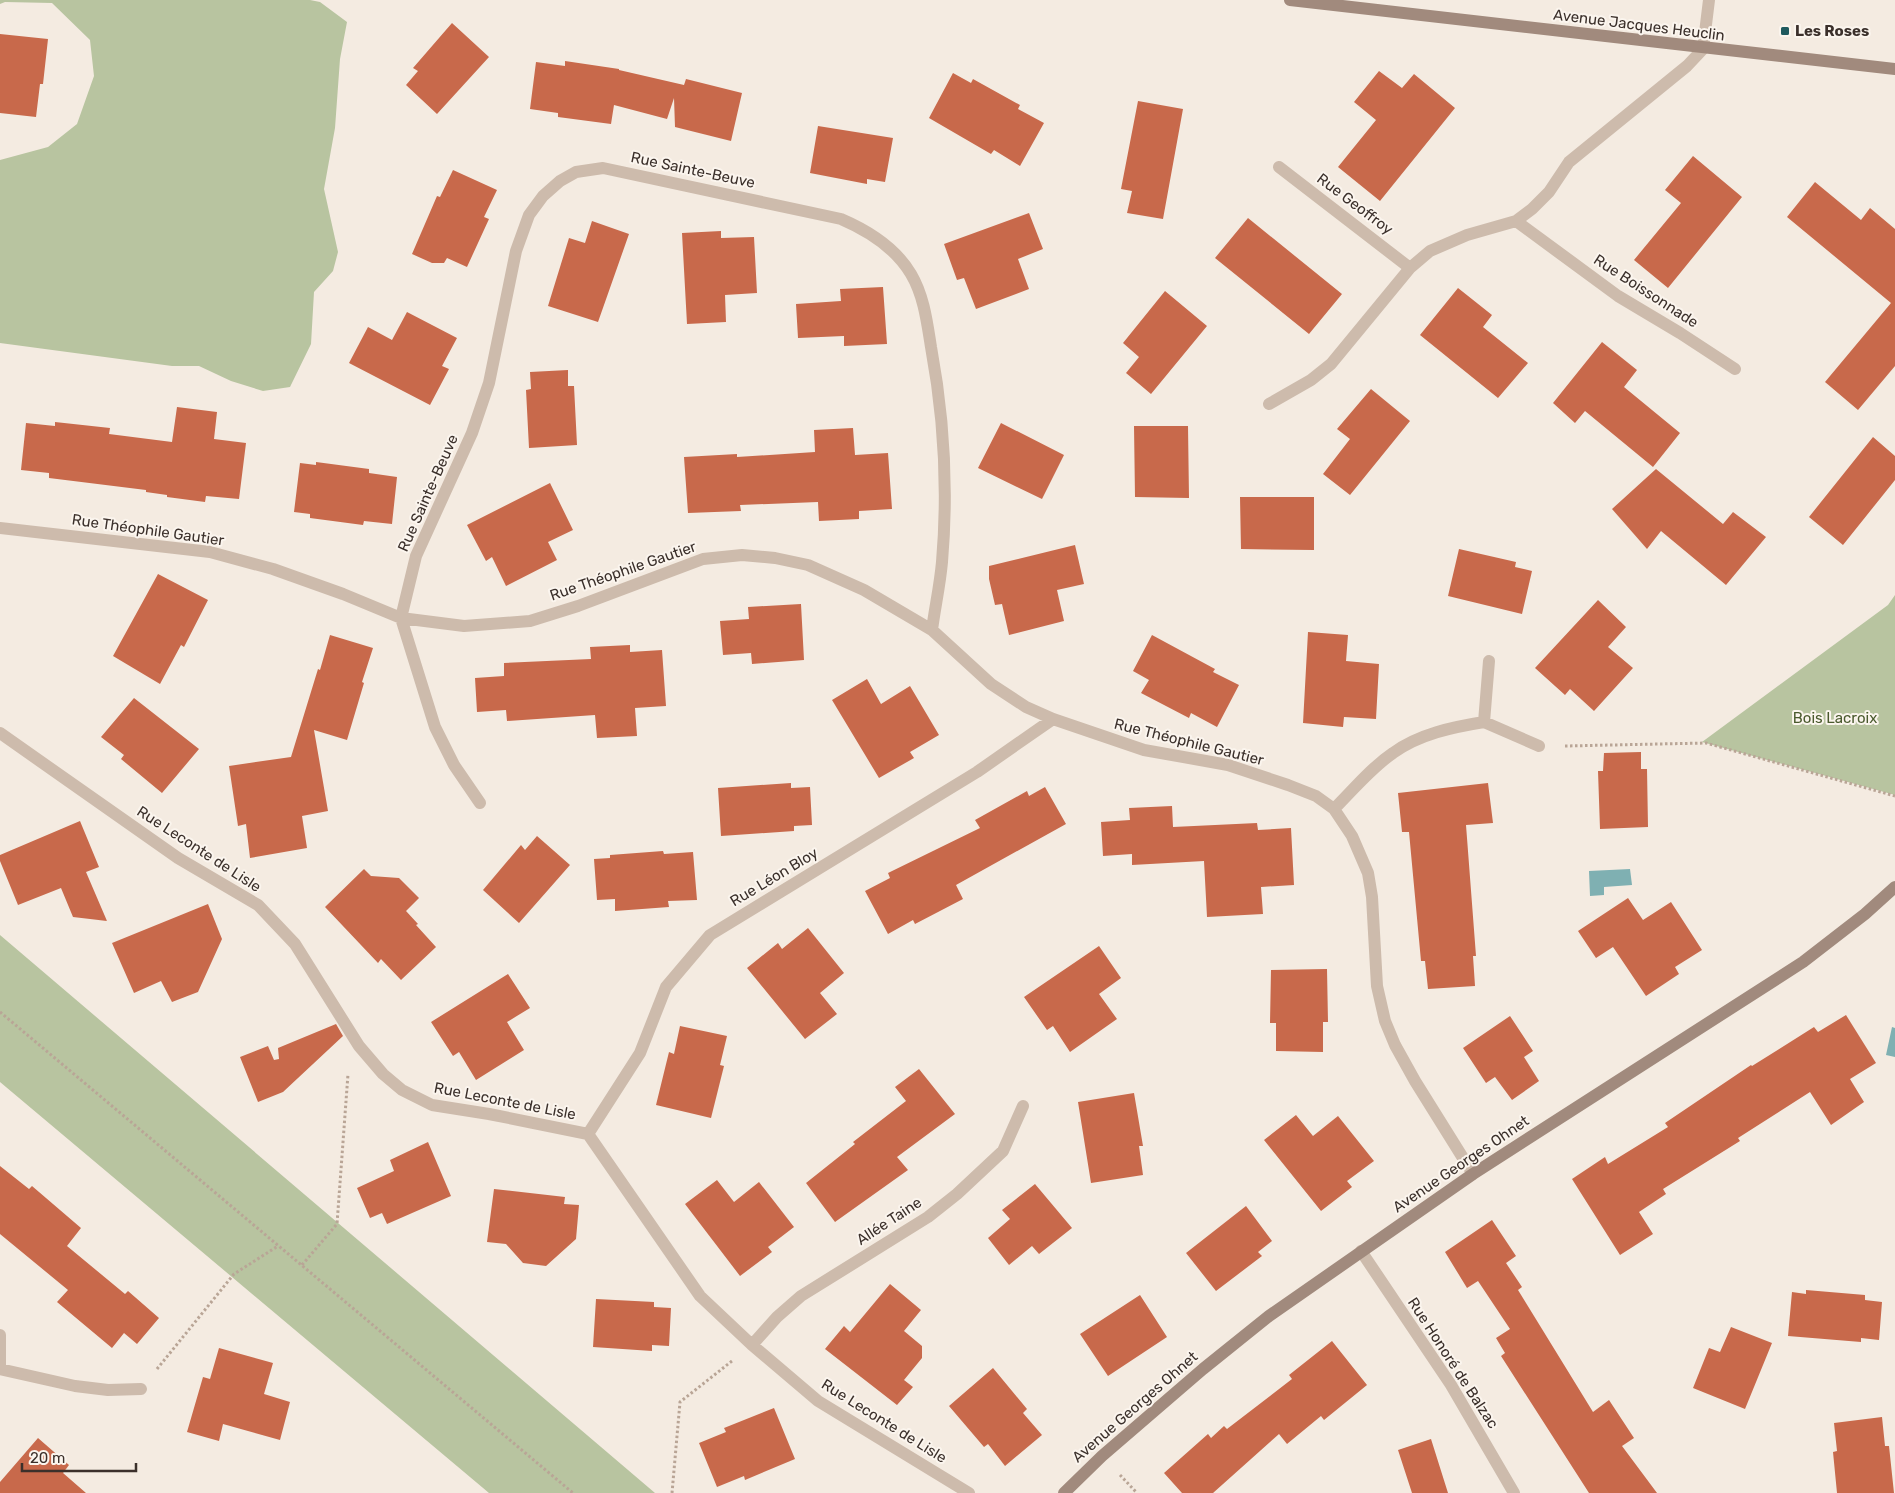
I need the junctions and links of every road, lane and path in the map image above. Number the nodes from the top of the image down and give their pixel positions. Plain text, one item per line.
1 (1290, 0) edge
2 (1709, 0) edge
3 (1702, 49) junction
4 (1895, 69) edge
5 (1279, 167) dead end
6 (1516, 221) junction
7 (1410, 268) junction
8 (1735, 369) dead end
9 (1268, 404) dead end
10 (0, 528) edge
11 (401, 618) junction
12 (932, 630) junction
13 (1489, 661) dead end
14 (1053, 719) junction
15 (1484, 722) junction
16 (0, 733) edge
17 (1539, 746) joint
18 (1895, 796) edge
19 (480, 803) dead end
20 (1334, 809) junction
21 (1895, 887) edge
22 (0, 1012) edge
23 (360, 1046) junction
24 (1022, 1106) dead end
25 (588, 1134) junction
26 (1473, 1174) junction
27 (278, 1246) junction
28 (1361, 1251) junction
29 (302, 1265) junction
30 (0, 1335) edge
31 (752, 1345) junction
32 (0, 1368) edge
33 (141, 1389) joint
34 (573, 1493) edge
35 (672, 1493) edge
36 (970, 1493) edge
37 (1064, 1493) edge
38 (1514, 1493) edge

1 - 3 street, Avenue Jacques Heuclin
2 - 3 street
3 - 4 street, Avenue Jacques Heuclin
3 - 6 street
5 - 7 street, Rue Geoffroy
6 - 7 street
6 - 8 street, Rue Boissonnade
7 - 9 street
10 - 11 street, Rue Théophile Gautier
11 - 12 street, Rue Théophile Gautier
11 - 12 street, Rue Sainte-Beuve
11 - 19 street
12 - 14 street, Rue Théophile Gautier
13 - 15 street
14 - 20 street, Rue Théophile Gautier
14 - 25 street, Rue Léon Bloy
15 - 17 street
15 - 20 street
16 - 23 street, Rue Leconte de Lisle
17 - 18 path
20 - 26 street, Rue Théophile Gautier
21 - 26 street, Avenue Georges Ohnet
22 - 27 path
23 - 25 street, Rue Leconte de Lisle
23 - 29 path
24 - 31 street, Allée Taine
25 - 31 street, Rue Leconte de Lisle
26 - 28 street, Avenue Georges Ohnet
27 - 29 path
27 - 33 path
28 - 37 street, Avenue Georges Ohnet
28 - 38 street, Rue Honoré de Balzac
29 - 34 path
30 - 32 street
31 - 35 path
31 - 36 street, Rue Leconte de Lisle
32 - 33 street

